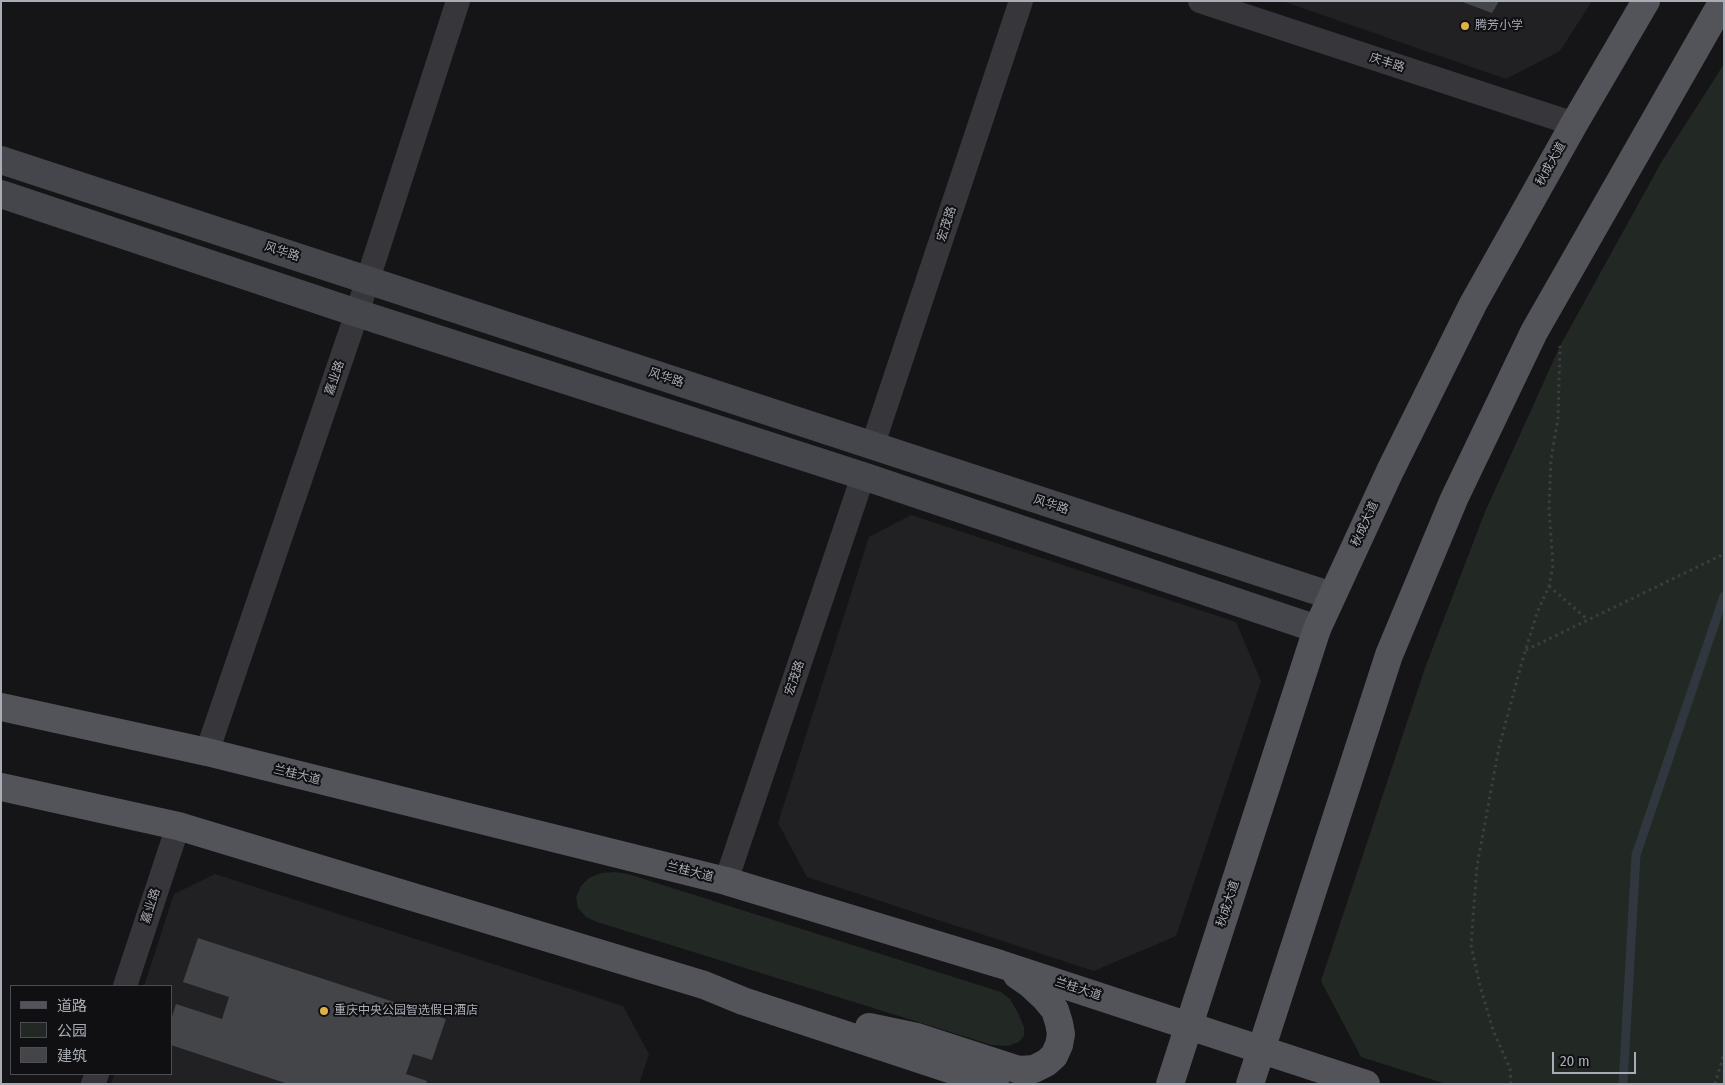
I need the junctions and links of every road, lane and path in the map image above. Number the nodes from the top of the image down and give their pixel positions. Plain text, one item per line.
1 (458, 1) edge
2 (1021, 1) edge
3 (1200, 1) edge
4 (1646, 1) edge
5 (1723, 1) edge
6 (1574, 124) junction
7 (1, 160) edge
8 (1, 194) edge
9 (368, 280) junction
10 (358, 313) junction
11 (1560, 346) dead end
12 (872, 447) junction
13 (863, 476) junction
14 (1724, 554) edge
15 (1548, 586) junction
16 (1332, 596) junction
17 (1588, 620) junction
18 (1317, 629) junction
19 (1525, 650) junction
20 (1, 707) edge
21 (207, 752) junction
22 (1, 787) edge
23 (178, 826) junction
24 (726, 881) junction
25 (1000, 964) junction
26 (125, 985) edge
27 (743, 1001) junction
28 (1189, 1025) junction
29 (1262, 1049) junction
30 (1724, 1054) edge
31 (995, 1084) edge
32 (1170, 1084) edge
33 (1250, 1084) edge
34 (1366, 1084) edge
35 (1511, 1084) edge
36 (1715, 1084) edge

1 - 9 street, 嘉业路
2 - 12 street, 宏茂路
3 - 6 street, 庆丰路
4 - 6 main road, 秋成大道
5 - 29 main road
6 - 16 main road, 秋成大道
7 - 9 street, 风华路
8 - 10 street
9 - 10 street, 嘉业路
9 - 12 street, 风华路
10 - 13 street
10 - 21 street, 嘉业路
11 - 15 path
12 - 16 street, 风华路
13 - 18 street
13 - 24 street, 宏茂路
14 - 17 path
15 - 17 path
15 - 19 path
16 - 18 main road, 秋成大道
17 - 19 path
18 - 28 main road, 秋成大道
19 - 35 path
20 - 21 main road, 兰桂大道
21 - 24 main road, 兰桂大道
22 - 23 main road
23 - 26 street, 嘉业路
23 - 27 main road
24 - 25 main road, 兰桂大道
25 - 27 main road
25 - 28 main road, 兰桂大道
27 - 31 main road
28 - 29 main road, 兰桂大道
28 - 32 main road, 秋成大道
29 - 33 main road
29 - 34 main road, 兰桂大道
30 - 36 path

